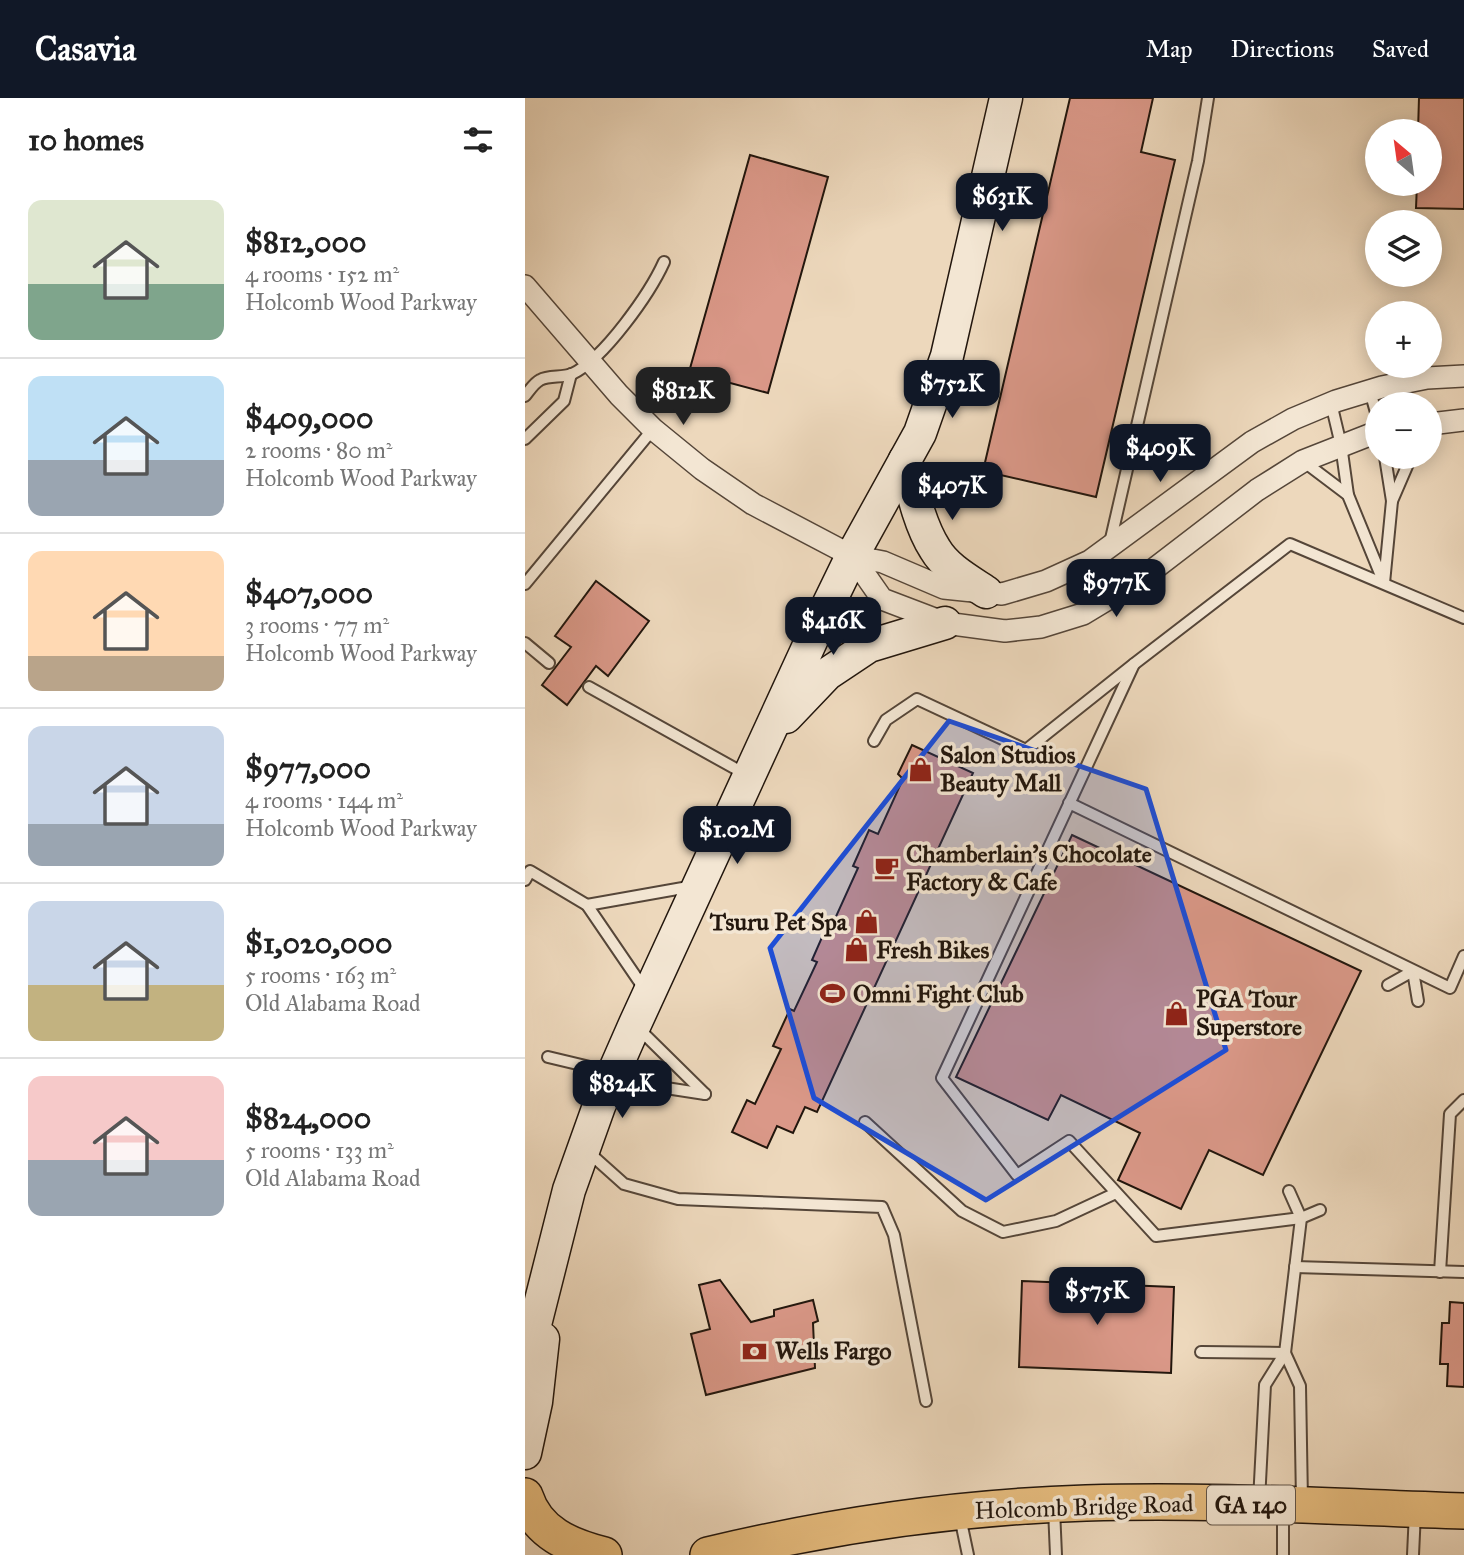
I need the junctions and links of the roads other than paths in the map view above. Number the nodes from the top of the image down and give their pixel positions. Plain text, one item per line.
1 (1006, 98) edge
2 (1208, 98) edge
3 (664, 261) dead end
4 (525, 286) edge
5 (590, 361) junction
6 (571, 374) junction
7 (1464, 376) edge
8 (1370, 391) joint
9 (525, 396) edge
10 (1331, 403) junction
11 (653, 429) junction
12 (1365, 436) edge
13 (525, 439) edge
14 (1341, 445) junction
15 (905, 460) junction
16 (1303, 461) junction
17 (1387, 469) edge
18 (1406, 469) edge
19 (1348, 495) junction
20 (1392, 501) junction
21 (1108, 547) junction
22 (852, 556) junction
23 (1384, 583) junction
24 (525, 584) edge
25 (986, 592) junction
26 (1464, 618) edge
27 (945, 623) junction
28 (525, 643) edge
29 (549, 663) dead end
30 (1134, 664) junction
31 (589, 687) dead end
32 (768, 735) junction
33 (874, 741) dead end
34 (749, 776) junction
35 (1069, 803) junction
36 (525, 880) edge
37 (700, 884) junction
38 (587, 905) junction
39 (1464, 956) edge
40 (1413, 971) junction
41 (1388, 985) dead end
42 (648, 995) junction
43 (1418, 1001) dead end
44 (635, 1024) junction
45 (548, 1057) dead end
46 (615, 1073) junction
47 (1464, 1100) edge
48 (865, 1122) dead end
49 (583, 1148) junction
50 (1289, 1191) dead end
51 (1116, 1193) junction
52 (1320, 1210) dead end
53 (1301, 1218) junction
54 (551, 1261) junction
55 (1295, 1267) junction
56 (1440, 1272) junction
57 (1464, 1272) edge
58 (532, 1310) edge
59 (1201, 1352) dead end
60 (1285, 1353) junction
61 (526, 1359) edge
62 (926, 1401) dead end
63 (525, 1453) edge
64 (525, 1496) edge
65 (1054, 1504) junction
66 (1281, 1506) junction
67 (1415, 1510) junction
68 (959, 1511) junction
69 (1464, 1511) edge
70 (604, 1555) edge
71 (708, 1555) edge
72 (968, 1555) edge
73 (1056, 1555) edge
74 (1283, 1555) edge
75 (1413, 1555) edge

1 - 15 main road
2 - 21 lane
3 - 5 lane
4 - 5 street
5 - 6 lane
5 - 11 street
6 - 9 lane
6 - 13 lane
7 - 8 street
8 - 10 street
10 - 14 lane
10 - 21 street
11 - 22 street
11 - 24 lane
12 - 14 street
14 - 16 street
14 - 19 lane
15 - 22 main road
15 - 25 main road
16 - 19 lane
16 - 27 street
17 - 20 lane
18 - 20 lane
19 - 23 lane
20 - 23 lane
21 - 25 street
22 - 25 street
22 - 27 street
22 - 32 main road
23 - 26 lane
23 - 30 lane
27 - 32 main road
28 - 29 lane
30 - 33 lane
30 - 35 lane
31 - 34 lane
32 - 34 main road
34 - 37 main road
35 - 40 lane
35 - 51 lane
36 - 38 lane
37 - 38 lane
37 - 42 main road
38 - 42 lane
39 - 40 lane
40 - 41 lane
40 - 43 lane
42 - 44 main road
44 - 46 main road
44 - 46 lane
45 - 46 lane
46 - 49 main road
47 - 56 lane
48 - 51 lane
49 - 54 main road
49 - 62 lane
50 - 53 lane
51 - 53 lane
52 - 53 lane
53 - 55 lane
54 - 58 main road
54 - 63 main road
55 - 56 lane
55 - 60 lane
56 - 57 lane
58 - 61 main road
59 - 60 lane
60 - 66 lane
60 - 66 lane
64 - 70 main road
65 - 66 main road, Holcomb Bridge Road / GA 140
65 - 68 main road, Holcomb Bridge Road / GA 140
65 - 73 lane
66 - 67 main road, Holcomb Bridge Road / GA 140
66 - 74 lane
67 - 69 main road, Holcomb Bridge Road / GA 140
67 - 75 lane
68 - 71 main road, Holcomb Bridge Road / GA 140
68 - 72 lane

